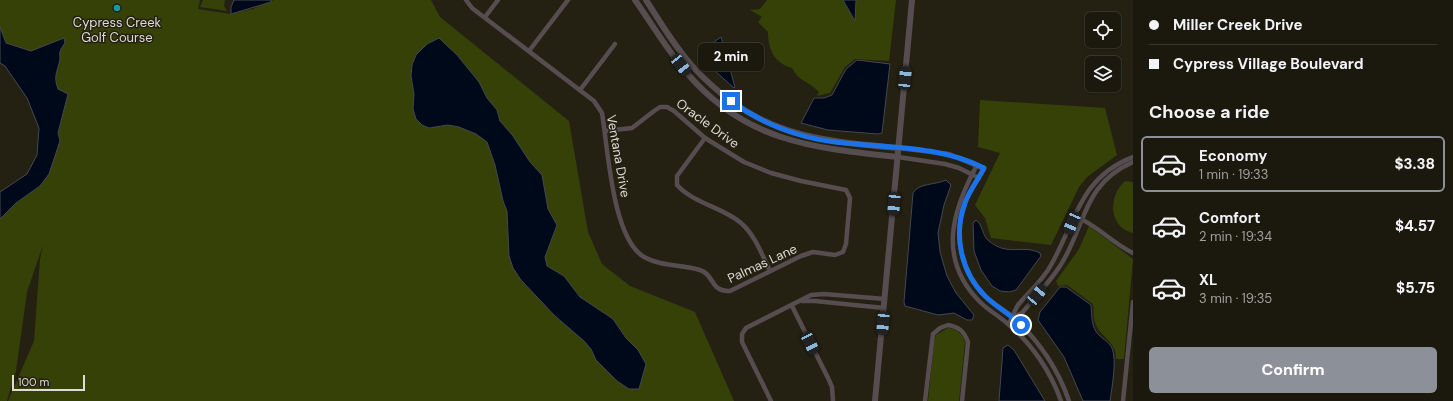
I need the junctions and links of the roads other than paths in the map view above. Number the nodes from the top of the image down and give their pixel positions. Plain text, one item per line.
1 (466, 0) edge
2 (498, 0) edge
3 (568, 0) edge
4 (635, 0) edge
5 (646, 0) edge
6 (912, 0) edge
7 (485, 17) junction
8 (615, 44) dead end
9 (529, 50) junction
10 (580, 90) junction
11 (606, 131) junction
12 (705, 138) junction
13 (898, 148) junction
14 (898, 157) junction
15 (1133, 157) edge
16 (1133, 162) edge
17 (977, 165) junction
18 (1105, 172) junction
19 (972, 174) junction
20 (1108, 177) junction
21 (979, 178) junction
22 (849, 215) joint
23 (1075, 216) junction
24 (1082, 219) junction
25 (1133, 253) edge
26 (770, 271) junction
27 (723, 292) joint
28 (842, 296) junction
29 (852, 296) junction
30 (885, 299) junction
31 (800, 301) junction
32 (1133, 302) edge
33 (842, 304) junction
34 (851, 304) junction
35 (792, 306) junction
36 (884, 308) junction
37 (1013, 317) junction
38 (1008, 324) junction
39 (771, 401) edge
40 (833, 401) edge
41 (875, 401) edge
42 (925, 401) edge
43 (962, 401) edge
44 (1061, 401) edge
45 (1069, 401) edge
46 (1123, 401) edge

1 - 7 street, Ventana Drive
2 - 7 street
3 - 9 street
4 - 14 street
5 - 13 street
6 - 13 street
7 - 9 street, Ventana Drive
8 - 10 street
9 - 10 street, Ventana Drive
10 - 11 street, Ventana Drive
11 - 12 street, Oracle Drive
11 - 27 street, Ventana Drive
12 - 22 street, Oracle Drive
12 - 26 street
13 - 14 street
13 - 17 street
14 - 19 street
14 - 30 street
15 - 18 street
16 - 20 street
17 - 19 street
17 - 21 street
18 - 20 street
18 - 23 street
19 - 21 street
19 - 38 street
20 - 24 street
21 - 37 street
22 - 26 street, Palmas Lane
23 - 24 street
23 - 37 street
24 - 25 street
24 - 37 street
26 - 27 street, Palmas Lane
28 - 29 street
28 - 31 street
28 - 33 street
29 - 30 street
29 - 34 street
30 - 36 street
31 - 33 street
31 - 35 street
32 - 46 street
33 - 34 street
34 - 36 street
35 - 39 street
35 - 40 street
36 - 41 street
37 - 38 street
37 - 45 street
38 - 44 street
42 - 43 street

